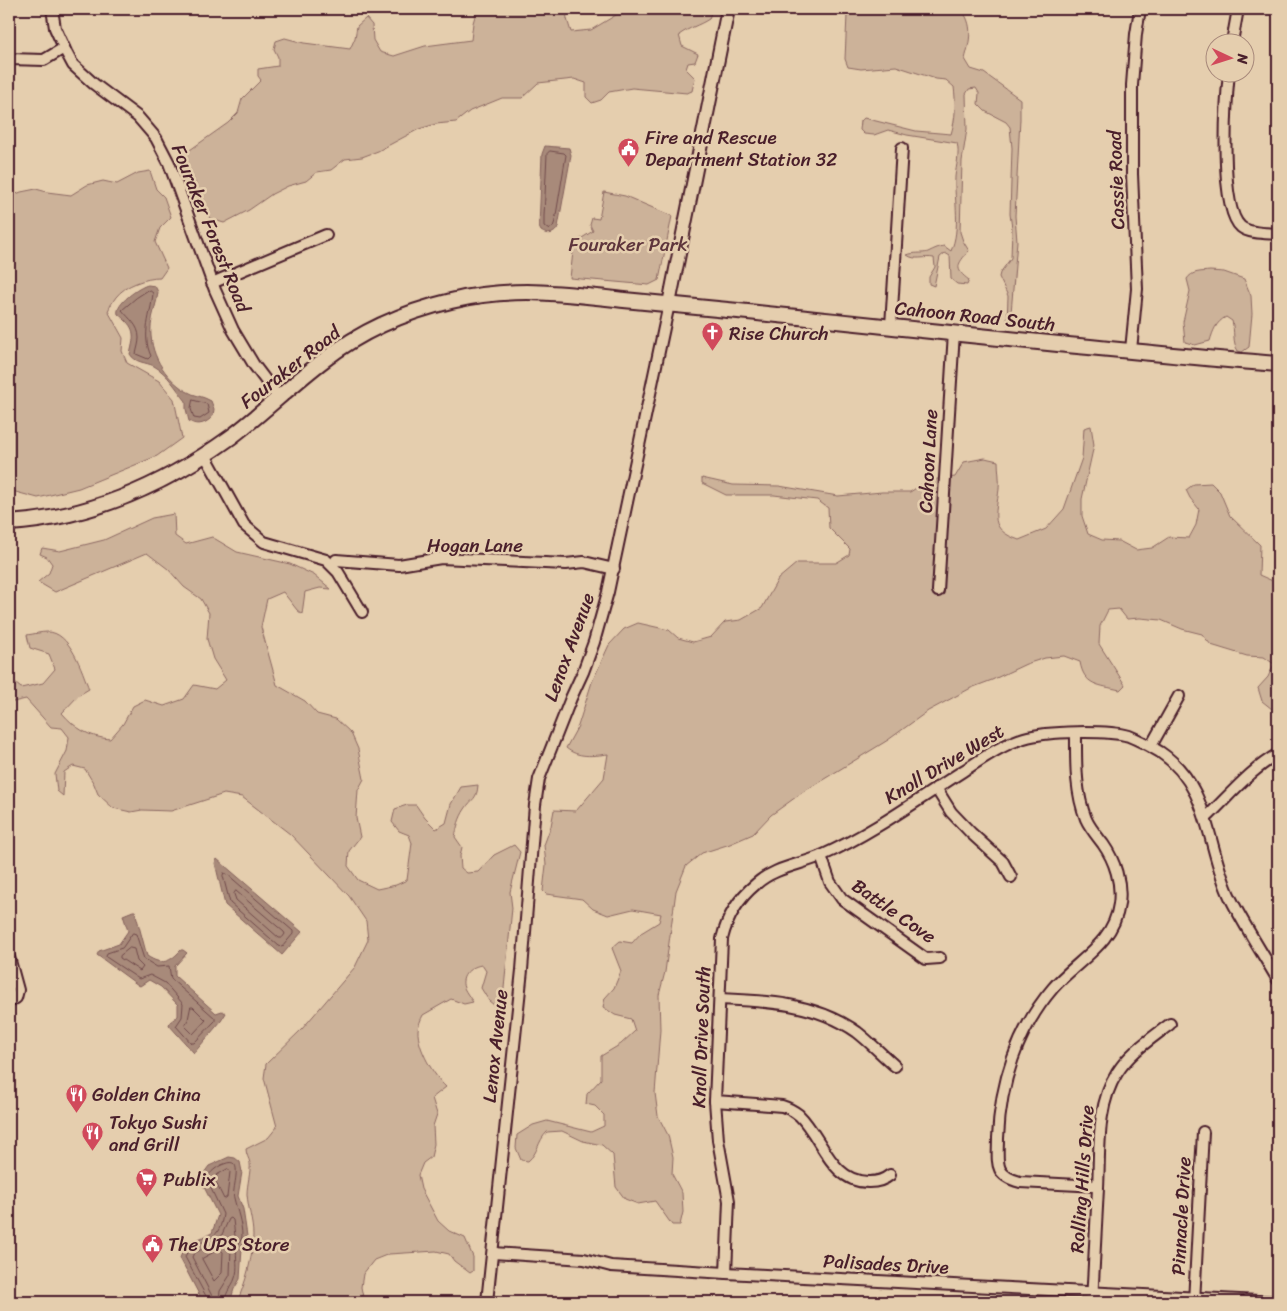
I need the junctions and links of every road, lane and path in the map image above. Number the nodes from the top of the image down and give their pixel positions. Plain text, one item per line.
1 (52, 9) edge
2 (728, 9) edge
3 (1140, 9) edge
4 (1238, 9) edge
5 (1234, 32) edge
6 (64, 48) junction
7 (9, 58) edge
8 (1228, 82) edge
9 (902, 148) dead end
10 (1278, 234) edge
11 (326, 235) dead end
12 (212, 283) junction
13 (668, 304) junction
14 (891, 326) junction
15 (954, 332) junction
16 (1131, 350) junction
17 (1278, 364) edge
18 (279, 398) junction
19 (205, 455) junction
20 (9, 523) edge
21 (336, 560) dead end
22 (614, 569) junction
23 (938, 591) dead end
24 (362, 612) dead end
25 (1179, 696) dead end
26 (1076, 733) junction
27 (1150, 746) junction
28 (1278, 754) edge
29 (936, 788) junction
30 (1206, 818) junction
31 (822, 856) junction
32 (1011, 877) dead end
33 (9, 957) edge
34 (940, 958) dead end
35 (1278, 978) edge
36 (720, 999) junction
37 (12, 1000) edge
38 (1170, 1024) dead end
39 (895, 1066) dead end
40 (715, 1101) junction
41 (1203, 1132) dead end
42 (890, 1175) dead end
43 (1098, 1186) junction
44 (493, 1253) junction
45 (726, 1273) junction
46 (1092, 1297) edge
47 (1194, 1300) edge
48 (487, 1302) edge
49 (1278, 1302) edge

1 - 6 street, Fouraker Forest Road
2 - 13 street, Lenox Avenue
3 - 16 street, Cassie Road
4 - 5 street
6 - 7 street
6 - 12 street, Fouraker Forest Road
8 - 10 street
9 - 14 street
11 - 12 street
12 - 18 street, Fouraker Forest Road
13 - 14 main road, Cahoon Road South
13 - 18 main road, Fouraker Road
13 - 22 street, Lenox Avenue
14 - 15 main road, Cahoon Road South
15 - 16 main road, Cahoon Road South
15 - 23 street, Cahoon Lane
16 - 17 main road, Cahoon Road South
18 - 19 main road, Fouraker Road
19 - 20 main road, Fouraker Road
19 - 24 street
21 - 22 street, Hogan Lane
22 - 44 street, Lenox Avenue
25 - 27 street
26 - 27 street, Knoll Drive West
26 - 29 street, Knoll Drive West
26 - 43 street
27 - 30 street, Knoll Drive West
28 - 30 street
29 - 31 street, Knoll Drive West
29 - 32 street
30 - 35 street, Knoll Drive West
31 - 34 street, Battle Cove
31 - 36 street, Knoll Drive South
33 - 37 street
36 - 39 street
36 - 40 street, Knoll Drive South
38 - 43 street, Rolling Hills Drive
40 - 42 street
40 - 45 street, Knoll Drive South
41 - 47 street, Pinnacle Drive
43 - 46 street, Rolling Hills Drive
44 - 45 street, Palisades Drive
44 - 48 street, Lenox Avenue
45 - 46 street, Palisades Drive
46 - 47 street, Palisades Drive
47 - 49 street, Palisades Drive

